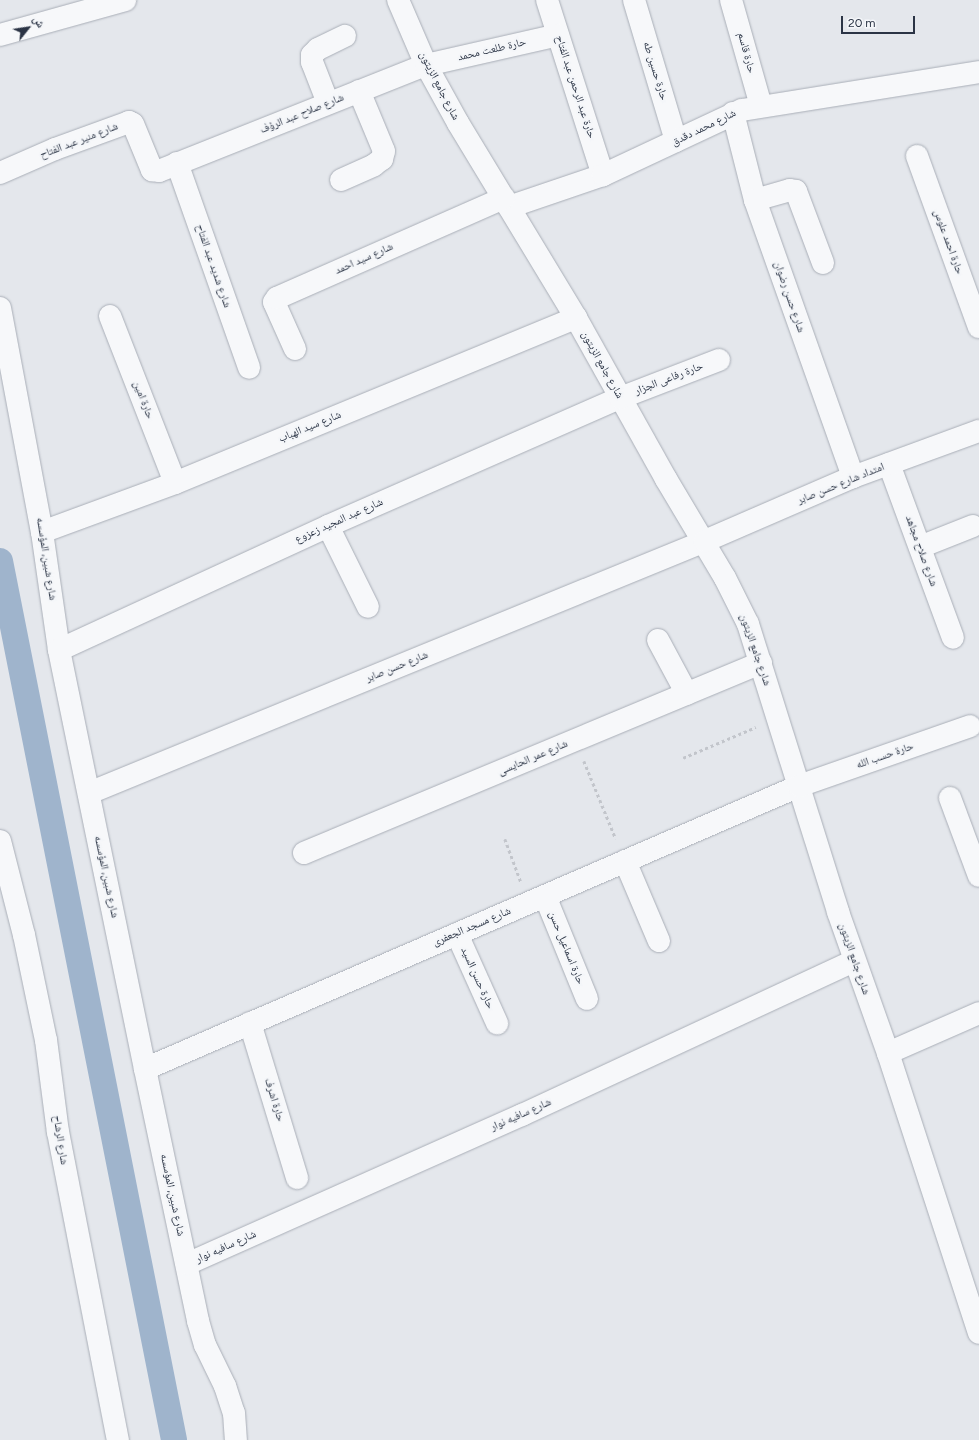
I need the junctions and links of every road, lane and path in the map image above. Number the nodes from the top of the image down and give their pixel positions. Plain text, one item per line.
1 (125, 0) edge
2 (398, 0) edge
3 (547, 0) edge
4 (634, 0) edge
5 (731, 0) edge
6 (0, 35) edge
7 (558, 35) junction
8 (345, 36) dead end
9 (426, 65) junction
10 (979, 72) edge
11 (359, 91) junction
12 (328, 103) junction
13 (760, 106) junction
14 (733, 113) junction
15 (676, 141) junction
16 (917, 156) dead end
17 (177, 163) junction
18 (0, 173) edge
19 (603, 175) junction
20 (341, 180) dead end
21 (755, 200) junction
22 (507, 203) junction
23 (823, 263) dead end
24 (0, 308) edge
25 (110, 316) dead end
26 (576, 318) junction
27 (979, 327) edge
28 (295, 349) dead end
29 (719, 360) dead end
30 (249, 368) dead end
31 (620, 398) junction
32 (979, 431) edge
33 (889, 464) junction
34 (853, 477) junction
35 (175, 483) junction
36 (328, 526) junction
37 (973, 526) dead end
38 (42, 532) junction
39 (705, 541) junction
40 (920, 547) junction
41 (368, 607) dead end
42 (953, 638) dead end
43 (658, 640) dead end
44 (59, 650) junction
45 (761, 663) junction
46 (687, 694) junction
47 (778, 718) junction
48 (970, 726) dead end
49 (576, 740) junction
50 (683, 758) dead end
51 (799, 786) junction
52 (89, 793) junction
53 (950, 798) dead end
54 (505, 839) dead end
55 (0, 841) edge
56 (304, 852) dead end
57 (625, 861) junction
58 (979, 876) edge
59 (537, 899) junction
60 (457, 934) junction
61 (659, 942) dead end
62 (854, 961) junction
63 (587, 1000) dead end
64 (979, 1013) edge
65 (250, 1023) junction
66 (497, 1023) dead end
67 (888, 1053) junction
68 (145, 1068) junction
69 (297, 1178) dead end
70 (187, 1264) junction
71 (979, 1333) edge
72 (118, 1440) edge
73 (236, 1440) edge

1 - 6 street
2 - 9 street, شارع جامع الزيتون
3 - 7 street, حارة عبد الرحمن عبد الفتاح
4 - 15 street, حارة حسين طه
5 - 13 street, حارة قاسم
7 - 9 street, حارة طلعت محمد
7 - 19 street, حارة عبد الرحمن عبد الفتاح
8 - 12 street
9 - 11 street, شارع صلاح عبد الرؤف
9 - 22 street, شارع جامع الزيتون
10 - 13 street, شارع محمد دقدق
11 - 12 street, شارع صلاح عبد الرؤف
11 - 20 street
12 - 17 street, شارع صلاح عبد الرؤف
13 - 14 street, شارع محمد دقدق
14 - 15 street, شارع محمد دقدق
14 - 21 street, شارع حسن رضوان
15 - 19 street, شارع محمد دقدق
16 - 27 street, حارة احمد علوس
17 - 18 street, شارع منير عبد الفتاح
17 - 30 street, شارع شديد عبد الفتاح
19 - 22 street, شارع محمد دقدق
21 - 23 street
21 - 34 street, شارع حسن رضوان
22 - 26 street, شارع جامع الزيتون
22 - 28 street, شارع سيد احمد
24 - 38 street, شارع شبين, المؤسسه
25 - 35 street, حارة امين
26 - 31 street, شارع جامع الزيتون
26 - 35 street, شارع سيد الهباب
29 - 31 street, حارة رفاعى الجزار
31 - 36 street, شارع عبد المجيد زعزوع
31 - 39 street, شارع جامع الزيتون
32 - 33 street, امتداد شارع حسن صابر
33 - 34 street, امتداد شارع حسن صابر
33 - 40 street, شارع صلاح مجاهد
34 - 39 street, امتداد شارع حسن صابر
35 - 38 street, شارع سيد الهباب
36 - 41 street
36 - 44 street, شارع عبد المجيد زعزوع
37 - 40 street
38 - 44 street, شارع شبين, المؤسسه
39 - 45 street, شارع جامع الزيتون
39 - 52 street, شارع حسن صابر
40 - 42 street, شارع صلاح مجاهد
43 - 46 street
44 - 52 street, شارع شبين, المؤسسه
45 - 46 street, شارع عمر الحايسى
45 - 47 street, شارع جامع الزيتون
46 - 49 street, شارع عمر الحايسى
47 - 50 path
47 - 51 street, شارع جامع الزيتون
48 - 51 street, حارة حسب الله
49 - 56 street, شارع عمر الحايسى
49 - 57 path
51 - 57 street, شارع مسجد الجعفرى
51 - 62 street, شارع جامع الزيتون
52 - 68 street, شارع شبين, المؤسسه
53 - 58 street
54 - 59 path
55 - 72 street, شارع الرشاح
57 - 59 street, شارع مسجد الجعفرى
57 - 61 street
59 - 60 street, شارع مسجد الجعفرى
59 - 63 street, حارة اسماعيل حسن
60 - 65 street, شارع مسجد الجعفرى
60 - 66 street, حارة حسن السيد
62 - 67 street, شارع جامع الزيتون
62 - 70 street, شارع سافيه نوار
64 - 67 street
65 - 68 street, شارع مسجد الجعفرى
65 - 69 street, حارة اشرف
67 - 71 street, شارع جامع الزيتون
68 - 70 street, شارع شبين, المؤسسه
70 - 73 street, شارع شبين, المؤسسه

